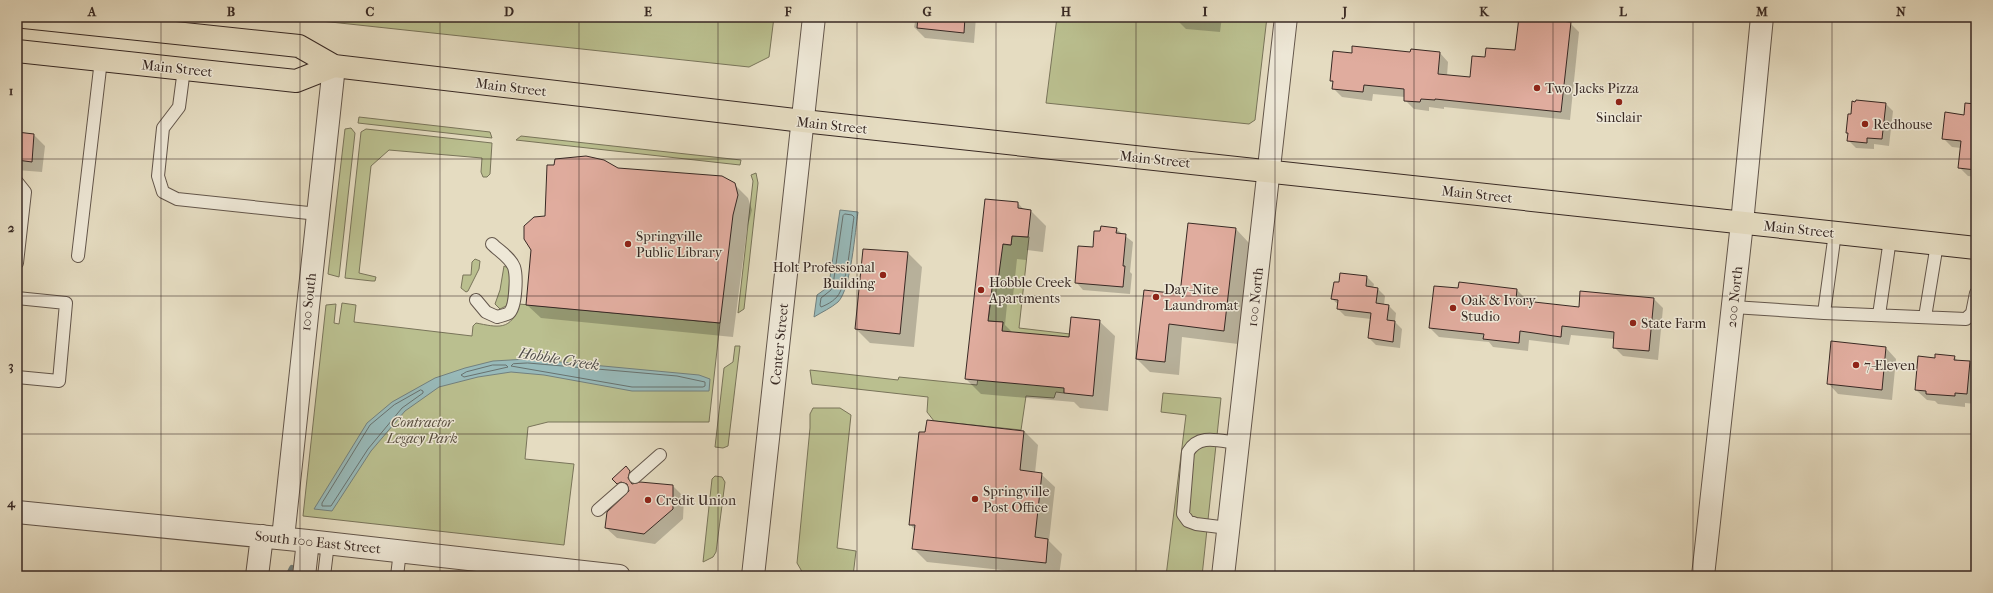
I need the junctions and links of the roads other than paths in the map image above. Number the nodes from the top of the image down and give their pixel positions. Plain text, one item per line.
1 (29, 17) edge
2 (814, 17) edge
3 (1286, 17) edge
4 (1762, 17) edge
5 (168, 25) edge
6 (17, 51) edge
7 (101, 60) junction
8 (334, 66) junction
9 (184, 69) junction
10 (803, 121) junction
11 (1269, 172) junction
12 (17, 182) edge
13 (318, 214) junction
14 (1742, 223) junction
15 (1835, 233) junction
16 (1890, 239) junction
17 (492, 244) dead end
18 (1937, 244) junction
19 (1976, 248) edge
20 (78, 256) dead end
21 (17, 263) edge
22 (1976, 293) edge
23 (17, 298) edge
24 (476, 300) dead end
25 (1733, 307) junction
26 (1824, 313) junction
27 (1879, 315) junction
28 (1925, 317) junction
29 (17, 377) edge
30 (1238, 443) junction
31 (660, 455) dead end
32 (635, 477) dead end
33 (622, 489) dead end
34 (598, 510) dead end
35 (17, 512) edge
36 (1228, 528) junction
37 (272, 537) junction
38 (318, 542) junction
39 (400, 551) junction
40 (257, 576) edge
41 (304, 576) edge
42 (324, 576) edge
43 (397, 576) edge
44 (619, 576) edge
45 (754, 576) edge
46 (1223, 576) edge
47 (1703, 576) edge

1 - 5 main road, Main Street
2 - 10 street, Center Street
3 - 11 street, 100 North
4 - 14 street, 200 North
5 - 8 main road, Main Street
6 - 7 main road, Main Street
7 - 9 main road, Main Street
7 - 20 lane
8 - 9 main road, Main Street
8 - 10 main road, Main Street
8 - 13 street, 100 South
9 - 13 lane
10 - 11 main road, Main Street
10 - 45 street, Center Street
11 - 14 main road, Main Street
11 - 30 street, 100 North
12 - 21 lane
13 - 37 street, 100 South
14 - 15 main road, Main Street
14 - 25 street, 200 North
15 - 16 main road, Main Street
15 - 26 lane
16 - 18 main road, Main Street
16 - 27 lane
17 - 24 lane
18 - 19 main road, Main Street
18 - 28 lane
22 - 28 lane
23 - 29 lane
25 - 26 lane
25 - 47 street, 200 North
26 - 27 lane
27 - 28 lane
30 - 36 street, 100 North
30 - 36 lane
31 - 32 lane
33 - 34 lane
35 - 37 street, South 100 East Street
36 - 46 street, 100 North
37 - 38 street, South 100 East Street
37 - 40 street, 100 South
38 - 39 street, South 100 East Street
38 - 41 street
38 - 42 lane
39 - 43 lane
39 - 44 street, South 100 East Street

